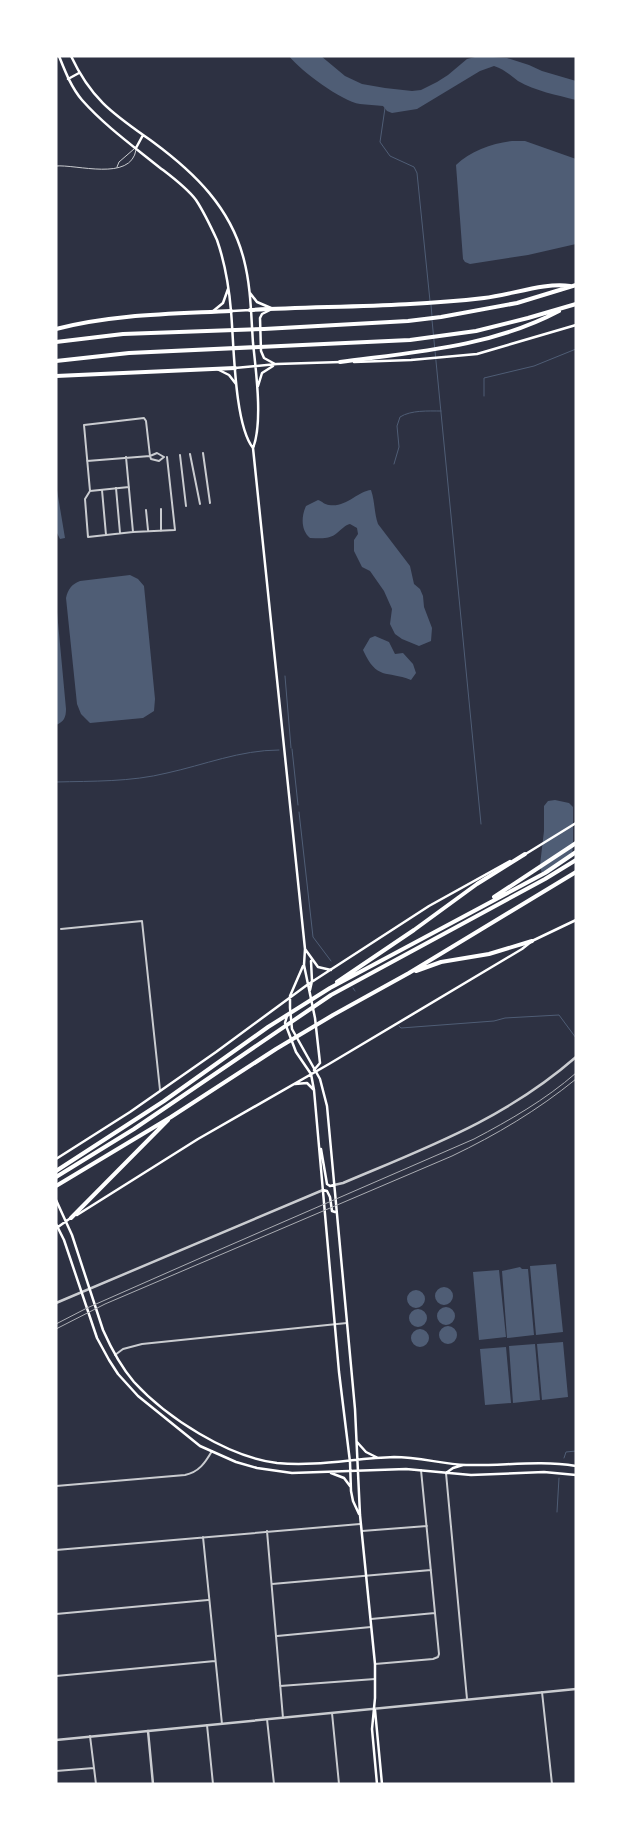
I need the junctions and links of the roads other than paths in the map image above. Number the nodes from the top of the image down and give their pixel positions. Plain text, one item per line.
1 (59, 56) edge
2 (71, 56) edge
3 (79, 73) junction
4 (68, 79) junction
5 (143, 135) junction
6 (136, 148) junction
7 (56, 166) edge
8 (116, 168) junction
9 (574, 286) edge
10 (229, 287) junction
11 (249, 292) junction
12 (576, 304) edge
13 (568, 306) junction
14 (272, 309) junction
15 (250, 310) junction
16 (231, 311) junction
17 (212, 312) junction
18 (576, 325) edge
19 (56, 329) edge
20 (56, 342) edge
21 (56, 361) edge
22 (340, 362) junction
23 (277, 364) junction
24 (255, 366) junction
25 (235, 368) junction
26 (216, 369) junction
27 (56, 376) edge
28 (236, 384) junction
29 (257, 390) junction
30 (253, 448) junction
31 (203, 453) dead end
32 (190, 454) dead end
33 (180, 455) dead end
34 (150, 456) junction
35 (126, 457) junction
36 (166, 457) dead end
37 (86, 461) junction
38 (129, 486) junction
39 (116, 488) junction
40 (102, 490) junction
41 (90, 491) junction
42 (210, 503) dead end
43 (200, 504) dead end
44 (186, 506) dead end
45 (161, 509) dead end
46 (146, 510) dead end
47 (162, 531) junction
48 (134, 532) junction
49 (148, 532) junction
50 (120, 534) junction
51 (106, 536) junction
52 (576, 823) edge
53 (576, 843) edge
54 (576, 852) edge
55 (525, 854) junction
56 (576, 860) edge
57 (576, 872) edge
58 (479, 907) junction
59 (576, 920) edge
60 (61, 929) dead end
61 (532, 941) junction
62 (305, 950) junction
63 (311, 959) junction
64 (304, 965) junction
65 (331, 970) junction
66 (409, 973) junction
67 (312, 981) junction
68 (307, 985) junction
69 (330, 988) junction
70 (310, 991) junction
71 (290, 996) junction
72 (290, 1008) junction
73 (576, 1058) edge
74 (315, 1071) junction
75 (311, 1074) junction
76 (291, 1085) junction
77 (160, 1090) junction
78 (314, 1090) junction
79 (171, 1117) junction
80 (320, 1145) junction
81 (56, 1159) edge
82 (56, 1170) edge
83 (56, 1177) edge
84 (56, 1186) edge
85 (334, 1186) junction
86 (323, 1190) junction
87 (56, 1200) edge
88 (335, 1212) junction
89 (71, 1218) junction
90 (56, 1226) edge
91 (91, 1288) junction
92 (82, 1292) junction
93 (56, 1304) edge
94 (347, 1323) junction
95 (334, 1324) junction
96 (115, 1355) junction
97 (134, 1382) junction
98 (129, 1387) junction
99 (356, 1440) junction
100 (212, 1452) junction
101 (379, 1458) junction
102 (358, 1461) junction
103 (350, 1462) junction
104 (276, 1463) junction
105 (464, 1465) junction
106 (576, 1466) edge
107 (421, 1470) junction
108 (273, 1471) junction
109 (350, 1471) junction
110 (359, 1471) junction
111 (327, 1472) junction
112 (446, 1474) junction
113 (576, 1475) edge
114 (56, 1486) edge
115 (351, 1488) junction
116 (360, 1516) junction
117 (361, 1524) junction
118 (427, 1526) junction
119 (267, 1531) junction
120 (362, 1532) junction
121 (203, 1537) junction
122 (56, 1550) edge
123 (430, 1570) junction
124 (367, 1577) junction
125 (272, 1584) junction
126 (209, 1600) junction
127 (435, 1613) junction
128 (56, 1614) edge
129 (371, 1619) junction
130 (372, 1627) junction
131 (277, 1636) junction
132 (216, 1661) junction
133 (375, 1664) junction
134 (56, 1676) edge
135 (376, 1679) junction
136 (280, 1686) junction
137 (576, 1689) edge
138 (542, 1692) junction
139 (466, 1699) junction
140 (374, 1709) junction
141 (332, 1713) junction
142 (283, 1718) junction
143 (267, 1720) junction
144 (222, 1724) junction
145 (207, 1725) junction
146 (148, 1731) junction
147 (90, 1736) junction
148 (56, 1740) edge
149 (94, 1768) junction
150 (56, 1772) edge
151 (377, 1782) edge
152 (382, 1782) edge
153 (96, 1784) edge
154 (153, 1784) edge
155 (214, 1784) edge
156 (274, 1784) edge
157 (339, 1784) edge
158 (552, 1784) edge

1 - 4 main road
2 - 3 main road
3 - 4 main road
3 - 5 main road
4 - 6 main road
5 - 6 main road
5 - 11 main road
6 - 8 lane
6 - 8 lane
6 - 10 main road
7 - 8 lane
9 - 14 highway
9 - 20 highway
10 - 16 main road
10 - 17 main road
11 - 14 main road
11 - 15 main road
12 - 13 highway
13 - 21 highway
13 - 22 highway
14 - 15 highway
14 - 23 main road
15 - 16 main road
15 - 24 main road
16 - 17 highway
16 - 25 main road
17 - 19 highway
18 - 22 main road
22 - 23 main road
23 - 24 main road
23 - 29 main road
24 - 25 main road
24 - 29 main road
25 - 26 highway
25 - 28 main road
26 - 27 highway
26 - 28 main road
28 - 30 main road
29 - 30 main road
30 - 62 main road
31 - 42 street
32 - 43 street
33 - 44 street
34 - 34 street
34 - 35 street
34 - 37 street
35 - 37 street
35 - 38 street
36 - 47 street
37 - 41 street
38 - 39 street
38 - 48 street
39 - 40 street
39 - 50 street
40 - 41 street
40 - 51 street
41 - 51 street
45 - 47 street
46 - 49 street
47 - 49 street
48 - 49 street
48 - 50 street
50 - 51 street
52 - 55 main road
53 - 58 highway
54 - 58 highway
55 - 65 main road
55 - 69 highway
56 - 83 highway
57 - 66 highway
58 - 69 highway
59 - 61 main road
60 - 77 street
61 - 66 highway
61 - 74 main road
62 - 63 main road
62 - 64 main road
63 - 65 main road
63 - 67 main road
64 - 68 main road
64 - 71 main road
65 - 67 main road
66 - 79 highway
67 - 68 main road
67 - 70 main road
68 - 70 main road
68 - 71 main road
69 - 82 highway
70 - 74 main road
71 - 72 main road
71 - 77 main road
72 - 74 main road
72 - 75 main road
73 - 85 street
74 - 75 main road
74 - 85 main road
75 - 76 main road
75 - 78 main road
76 - 78 main road
76 - 89 main road
77 - 81 main road
78 - 80 main road
79 - 84 highway
79 - 89 highway
80 - 85 main road
80 - 86 main road
85 - 88 main road
86 - 88 main road
86 - 91 street
86 - 95 main road
87 - 91 main road
88 - 94 main road
89 - 90 main road
90 - 92 main road
91 - 92 street
91 - 96 main road
92 - 93 street
92 - 98 main road
94 - 95 street
94 - 99 main road
95 - 96 street
95 - 103 main road
96 - 97 main road
97 - 98 main road
97 - 104 main road
98 - 100 main road
99 - 101 main road
99 - 102 main road
100 - 108 main road
100 - 114 street
101 - 102 main road
101 - 105 main road
102 - 103 main road
102 - 110 main road
103 - 104 main road
103 - 109 main road
104 - 108 main road
105 - 106 main road
105 - 112 main road
107 - 110 main road
107 - 112 main road
107 - 118 street
108 - 111 main road
109 - 110 main road
109 - 111 main road
109 - 115 main road
110 - 116 main road
111 - 115 main road
112 - 113 main road
112 - 139 street
115 - 116 main road
116 - 117 main road
117 - 119 street
117 - 120 main road
118 - 120 street
118 - 123 street
119 - 121 street
119 - 125 street
120 - 124 main road
121 - 122 street
121 - 126 street
123 - 124 street
123 - 127 street
124 - 125 street
124 - 129 main road
125 - 131 street
126 - 128 street
126 - 132 street
127 - 129 street
127 - 133 street
129 - 130 main road
130 - 131 street
130 - 133 main road
131 - 136 street
132 - 134 street
132 - 144 street
133 - 135 main road
135 - 136 street
135 - 140 main road
136 - 142 street
137 - 138 street
138 - 139 street
138 - 158 street
139 - 140 street
140 - 141 street
140 - 151 main road
140 - 152 main road
141 - 142 street
141 - 157 street
142 - 143 street
143 - 144 street
143 - 156 street
144 - 145 street
145 - 146 street
145 - 155 street
146 - 147 street
146 - 154 street
147 - 148 street
147 - 149 street
149 - 150 street
149 - 153 street
151 - 152 main road

